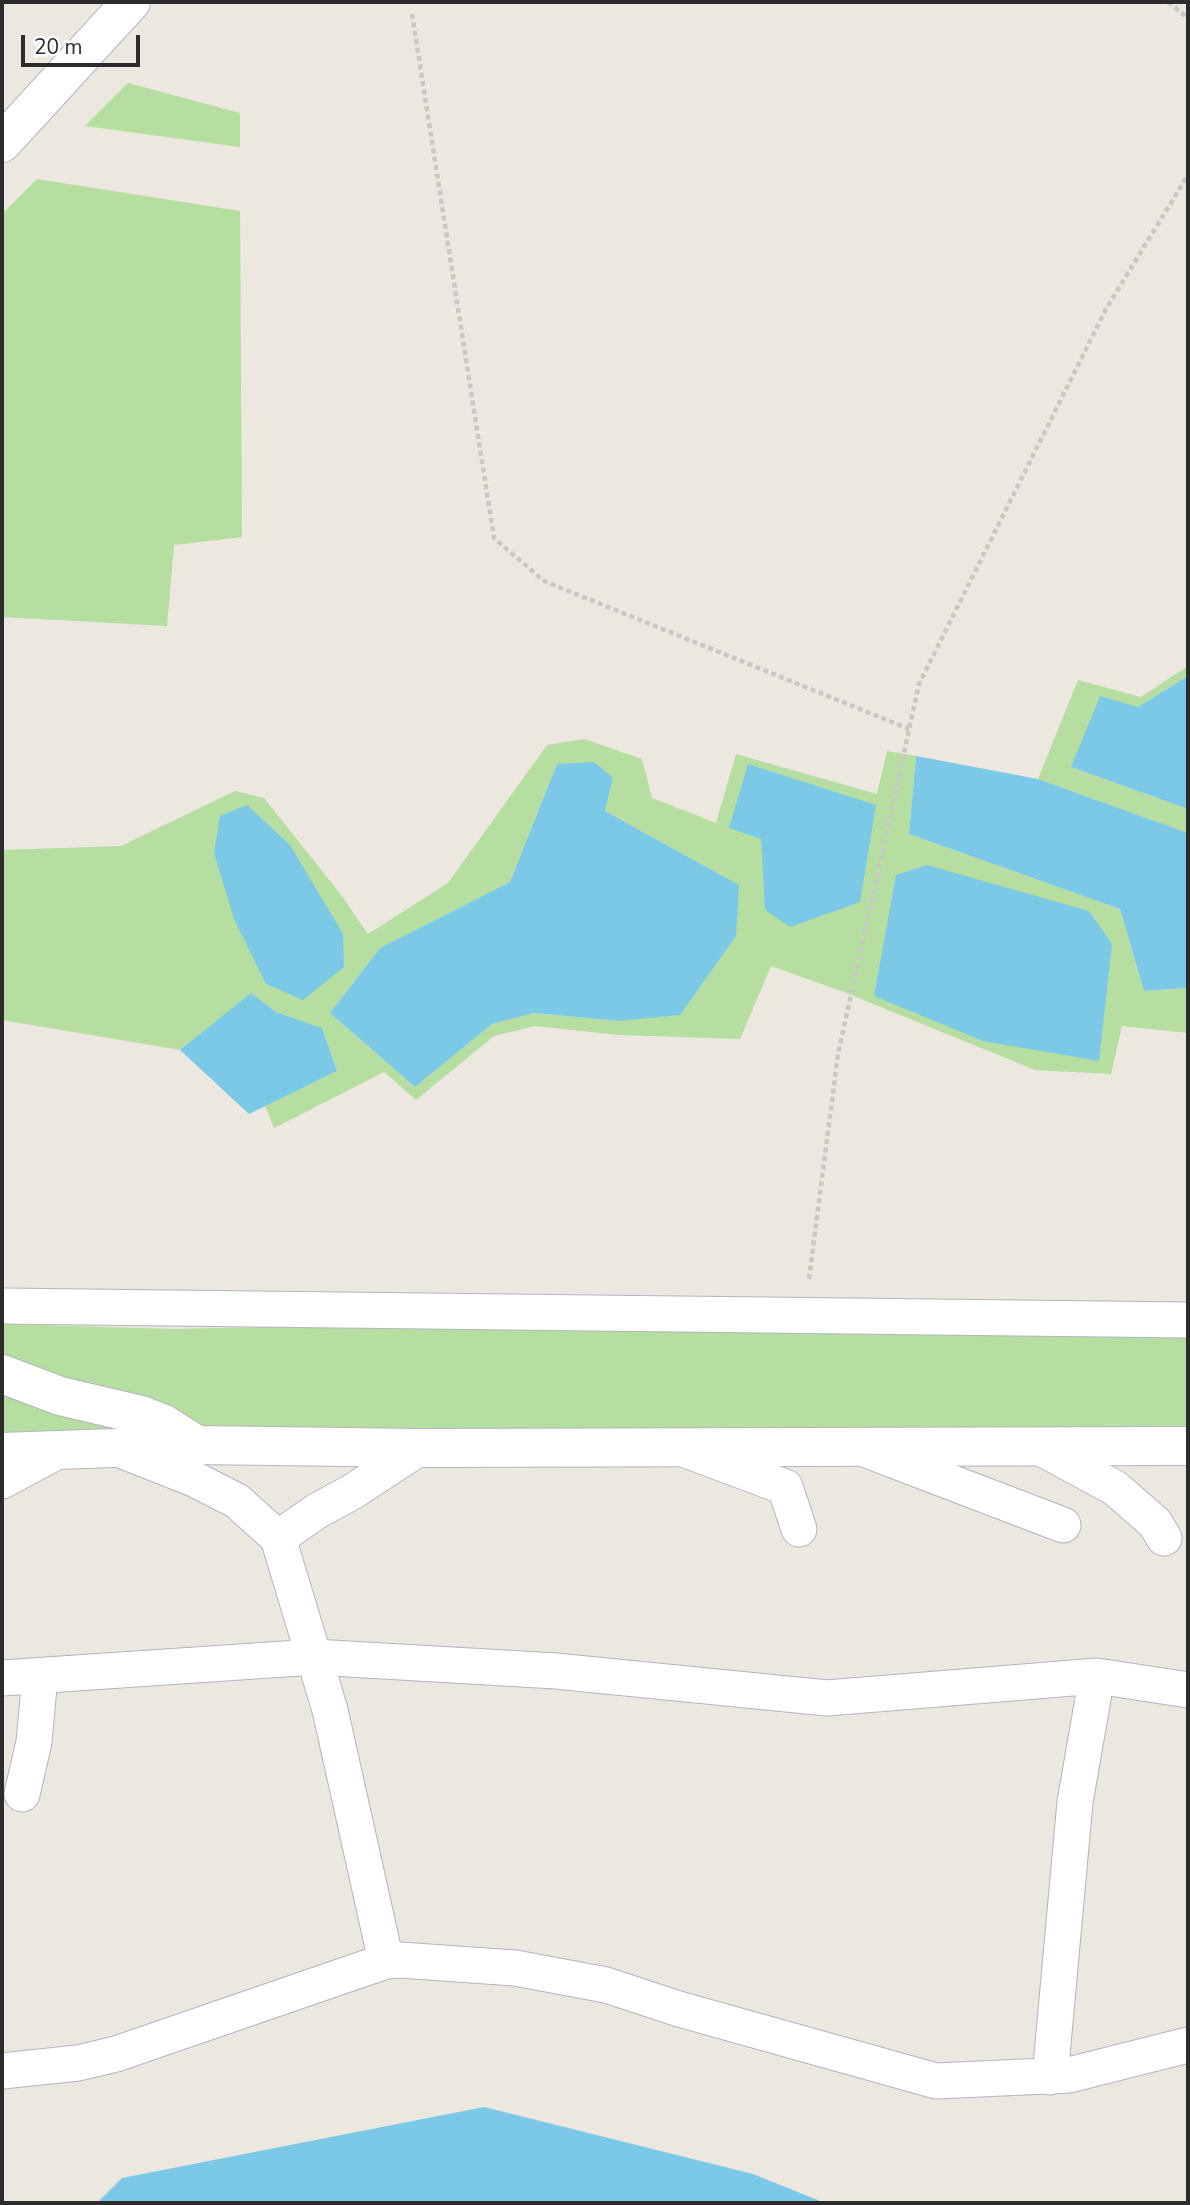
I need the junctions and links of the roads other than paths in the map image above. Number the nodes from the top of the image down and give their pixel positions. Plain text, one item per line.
1 (131, 2) edge
2 (2, 143) edge
3 (2, 1306) edge
4 (1188, 1320) edge
5 (2, 1374) edge
6 (197, 1445) junction
7 (1037, 1446) junction
8 (1188, 1446) edge
9 (679, 1447) junction
10 (857, 1447) junction
11 (419, 1448) junction
12 (118, 1449) junction
13 (60, 1450) junction
14 (2, 1452) edge
15 (2, 1481) edge
16 (1063, 1525) dead end
17 (799, 1529) dead end
18 (278, 1538) junction
19 (1164, 1538) dead end
20 (314, 1657) junction
21 (40, 1676) junction
22 (1097, 1676) junction
23 (2, 1678) edge
24 (1188, 1690) edge
25 (22, 1794) dead end
26 (386, 1961) junction
27 (1188, 2045) edge
28 (2, 2071) edge
29 (1050, 2077) junction

1 - 2 main road
3 - 4 street
5 - 6 main road
6 - 11 main road
6 - 12 main road
7 - 8 main road
7 - 10 main road
7 - 19 street
9 - 10 main road
9 - 11 main road
9 - 17 street
10 - 16 street
11 - 18 street
12 - 13 main road
12 - 18 street
13 - 14 main road
13 - 15 street
18 - 20 street
20 - 21 street
20 - 22 street
20 - 26 street
21 - 23 street
21 - 25 street
22 - 24 street
22 - 29 street
26 - 28 street
26 - 29 street
27 - 29 street

